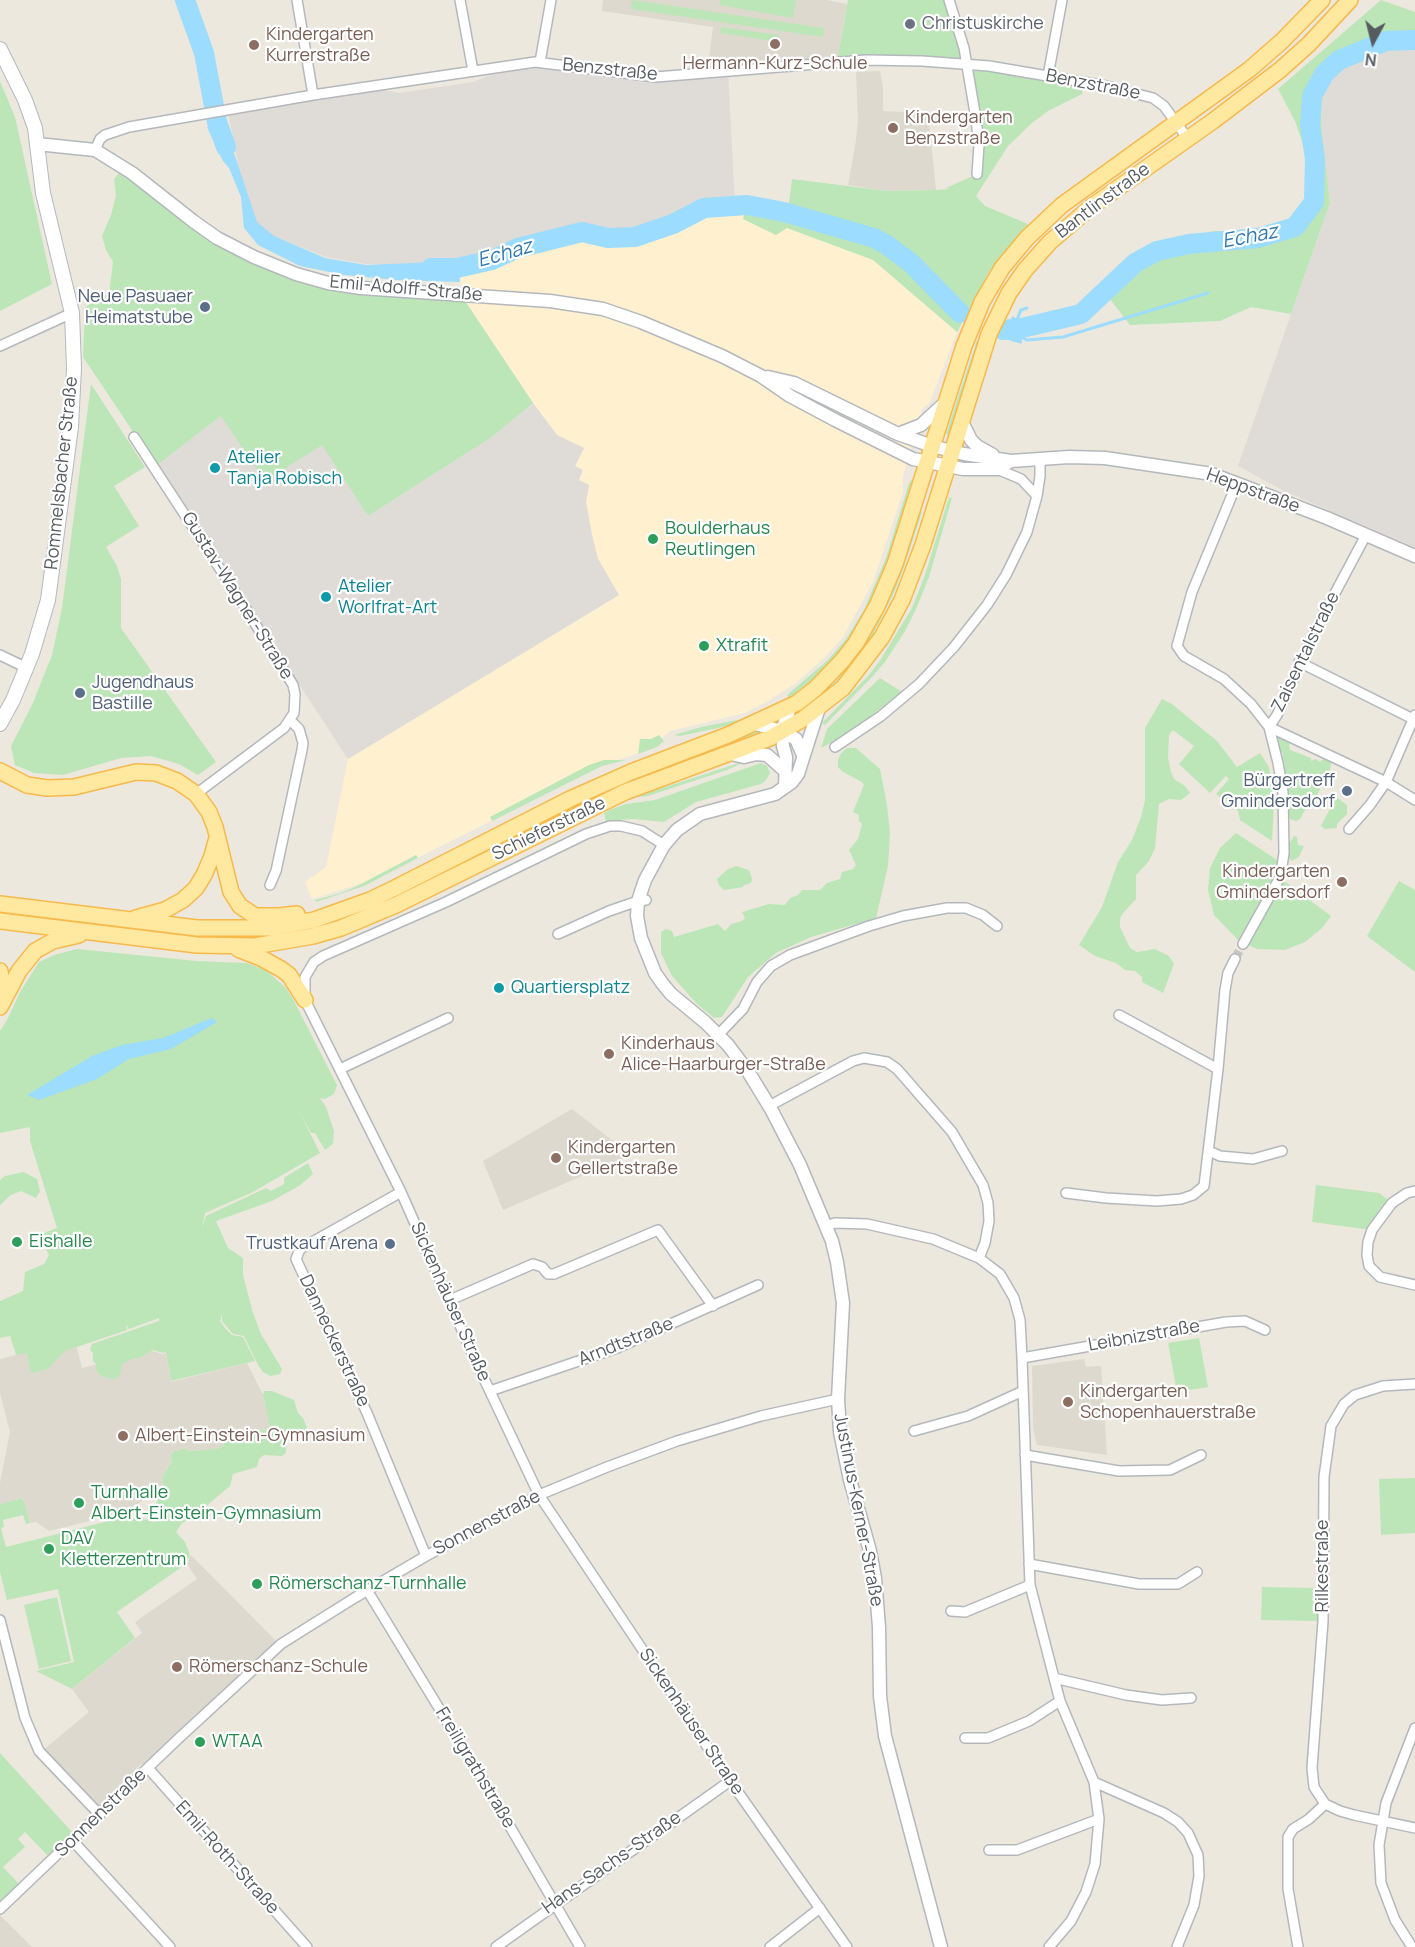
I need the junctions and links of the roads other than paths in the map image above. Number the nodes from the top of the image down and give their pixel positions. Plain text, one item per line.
1 (297, 0) edge
2 (460, 0) edge
3 (551, 0) edge
4 (949, 0) edge
5 (1062, 0) edge
6 (1322, 0) edge
7 (1350, 0) edge
8 (0, 49) edge
9 (540, 62) junction
10 (966, 64) junction
11 (474, 71) junction
12 (1048, 76) junction
13 (313, 95) junction
14 (1176, 123) junction
15 (1188, 139) junction
16 (37, 144) junction
17 (95, 150) junction
18 (977, 174) dead end
19 (1085, 188) junction
20 (1058, 196) dead end
21 (72, 313) junction
22 (0, 346) edge
23 (761, 376) junction
24 (946, 402) junction
25 (961, 420) junction
26 (898, 434) junction
27 (134, 437) dead end
28 (932, 446) junction
29 (895, 451) junction
30 (951, 451) junction
31 (1040, 459) junction
32 (926, 463) junction
33 (997, 463) junction
34 (947, 467) junction
35 (1237, 483) junction
36 (1037, 496) junction
37 (914, 504) junction
38 (934, 510) junction
39 (1366, 535) junction
40 (1415, 556) edge
41 (0, 655) edge
42 (1299, 662) junction
43 (27, 668) junction
44 (790, 707) junction
45 (819, 708) junction
46 (1415, 718) edge
47 (291, 721) junction
48 (0, 724) edge
49 (754, 724) junction
50 (1269, 727) junction
51 (782, 731) junction
52 (836, 747) dead end
53 (731, 754) junction
54 (803, 755) junction
55 (0, 771) edge
56 (784, 771) junction
57 (1386, 782) junction
58 (784, 787) junction
59 (196, 794) junction
60 (1415, 800) edge
61 (1349, 829) dead end
62 (217, 835) junction
63 (664, 845) junction
64 (270, 885) dead end
65 (370, 900) junction
66 (642, 901) junction
67 (0, 904) edge
68 (125, 920) junction
69 (0, 921) edge
70 (997, 926) dead end
71 (94, 933) junction
72 (558, 934) dead end
73 (1243, 944) tunnel mouth
74 (226, 946) junction
75 (1235, 959) tunnel mouth
76 (0, 971) edge
77 (305, 1000) junction
78 (2, 1002) edge
79 (1119, 1015) dead end
80 (448, 1018) dead end
81 (718, 1035) junction
82 (340, 1069) junction
83 (1218, 1069) junction
84 (769, 1106) junction
85 (1209, 1151) junction
86 (1282, 1151) dead end
87 (1415, 1191) edge
88 (401, 1192) junction
89 (1066, 1193) dead end
90 (826, 1226) junction
91 (980, 1258) junction
92 (1415, 1285) edge
93 (758, 1286) dead end
94 (450, 1300) junction
95 (713, 1306) junction
96 (1265, 1330) dead end
97 (1022, 1359) junction
98 (1415, 1384) edge
99 (490, 1391) junction
100 (1023, 1391) junction
101 (838, 1399) junction
102 (914, 1431) dead end
103 (1025, 1455) junction
104 (1201, 1455) dead end
105 (539, 1495) junction
106 (426, 1556) junction
107 (1029, 1564) junction
108 (1197, 1572) dead end
109 (1030, 1585) junction
110 (367, 1590) junction
111 (951, 1611) dead end
112 (0, 1620) edge
113 (1054, 1678) junction
114 (1191, 1698) dead end
115 (1060, 1701) junction
116 (1415, 1728) edge
117 (965, 1738) dead end
118 (148, 1768) junction
119 (730, 1781) junction
120 (1094, 1782) junction
121 (1325, 1804) junction
122 (100, 1815) junction
123 (1099, 1819) junction
124 (1382, 1821) junction
125 (1415, 1828) edge
126 (73, 1841) junction
127 (989, 1850) dead end
128 (556, 1903) junction
129 (820, 1908) junction
130 (0, 1909) edge
131 (303, 1943) edge
132 (1410, 1944) edge
133 (170, 1947) edge
134 (292, 1947) edge
135 (496, 1947) edge
136 (580, 1947) edge
137 (770, 1947) edge
138 (847, 1947) edge
139 (941, 1947) edge
140 (1049, 1947) edge
141 (1177, 1947) edge
142 (1298, 1947) edge
143 (1398, 1947) edge

1 - 13 street
2 - 11 street
3 - 9 street
4 - 10 street
5 - 12 street
6 - 14 main road, Bantlinstraße
7 - 15 main road, Bantlinstraße
8 - 16 main road, Rommelsbacher Straße
9 - 10 street, Benzstraße
9 - 11 street, Benzstraße
10 - 12 street, Benzstraße
10 - 18 street
11 - 13 street, Benzstraße
12 - 14 street, Benzstraße
13 - 17 street, Benzstraße
14 - 15 street, Benzstraße
14 - 19 main road, Bantlinstraße
15 - 25 main road, Bantlinstraße
16 - 17 street, Emil-Adolff-Straße
16 - 21 main road, Rommelsbacher Straße
17 - 23 street, Emil-Adolff-Straße
19 - 20 main road
19 - 24 main road, Bantlinstraße
21 - 22 street
21 - 43 main road, Rommelsbacher Straße
23 - 26 street, Emil-Adolff-Straße
23 - 29 street, Emil-Adolff-Straße
24 - 26 street
24 - 28 main road, Bantlinstraße
25 - 30 main road, Bantlinstraße
25 - 33 street
26 - 28 street, Emil-Adolff-Straße
26 - 29 street
27 - 47 street, Gustav-Wagner-Straße
28 - 30 street
28 - 32 main road, Bantlinstraße
29 - 32 street, Emil-Adolff-Straße
30 - 33 street
30 - 34 main road, Bantlinstraße
31 - 33 street, Heppstraße
31 - 35 street, Heppstraße
31 - 36 street
32 - 34 street, Heppstraße
32 - 37 main road, Schieferstraße
33 - 34 street, Heppstraße
33 - 36 street
34 - 38 main road, Schieferstraße
35 - 39 street, Heppstraße
35 - 50 street
36 - 52 street
37 - 38 main road
37 - 44 main road, Schieferstraße
38 - 45 main road, Schieferstraße
39 - 40 street, Heppstraße
39 - 42 street, Zaisentalstraße
41 - 43 street
42 - 46 street
42 - 50 street, Zaisentalstraße
43 - 48 main road, Rommelsbacher Straße
44 - 49 main road, Schieferstraße
44 - 51 street
45 - 51 main road, Schieferstraße
45 - 54 street
46 - 57 street
47 - 59 street
47 - 64 street
49 - 51 street
49 - 65 main road, Schieferstraße
50 - 57 street
50 - 73 street, Zaisentalstraße
51 - 53 main road, Schieferstraße
51 - 54 street
51 - 56 street
53 - 56 street
53 - 74 main road, Schieferstraße
54 - 58 street
55 - 59 main road
56 - 58 street
57 - 60 street
57 - 61 street
58 - 63 street, Justinus-Kerner-Straße
59 - 62 main road
62 - 65 main road
62 - 68 main road
63 - 66 street, Justinus-Kerner-Straße
63 - 77 street
65 - 68 main road, Schieferstraße
66 - 72 street
66 - 81 street, Justinus-Kerner-Straße
67 - 68 main road, Schieferstraße
69 - 71 main road, Schieferstraße
70 - 81 street
71 - 74 main road, Schieferstraße
71 - 78 main road
74 - 77 main road
75 - 83 street
76 - 78 main road
77 - 82 street, Sickenhäuser Straße
79 - 83 street
80 - 82 street
81 - 84 street, Justinus-Kerner-Straße
82 - 88 street, Sickenhäuser Straße
83 - 85 street
84 - 90 street, Justinus-Kerner-Straße
84 - 91 street
85 - 86 street
85 - 89 street
87 - 92 street
88 - 94 street, Sickenhäuser Straße
88 - 106 street, Danneckerstraße
90 - 91 street
90 - 101 street, Justinus-Kerner-Straße
91 - 97 street
93 - 95 street, Arndtstraße
94 - 95 street
94 - 99 street, Sickenhäuser Straße
95 - 99 street, Arndtstraße
96 - 97 street, Leibnizstraße
97 - 100 street
98 - 121 street, Rilkestraße
99 - 105 street, Sickenhäuser Straße
100 - 102 street
100 - 103 street
101 - 105 street, Sonnenstraße
101 - 139 street, Justinus-Kerner-Straße
103 - 104 street
103 - 107 street
105 - 106 street, Sonnenstraße
105 - 119 street, Sickenhäuser Straße
106 - 110 street, Sonnenstraße
107 - 108 street
107 - 109 street
109 - 111 street
109 - 113 street
110 - 118 street, Sonnenstraße
110 - 128 street, Freiligrathstraße
112 - 122 street
113 - 114 street
113 - 115 street
115 - 117 street
115 - 120 street
116 - 124 street
118 - 122 street, Sonnenstraße
118 - 131 street, Emil-Roth-Straße
119 - 128 street, Hans-Sachs-Straße
119 - 129 street, Sickenhäuser Straße
120 - 123 street
120 - 141 street
121 - 124 street
121 - 142 street
122 - 126 street, Sonnenstraße
123 - 127 street
123 - 140 street
124 - 125 street
124 - 132 street
126 - 130 street, Sonnenstraße
126 - 133 street
128 - 135 street, Hans-Sachs-Straße
128 - 136 street, Freiligrathstraße
129 - 137 street
129 - 138 street, Sickenhäuser Straße
131 - 134 street
132 - 143 street

